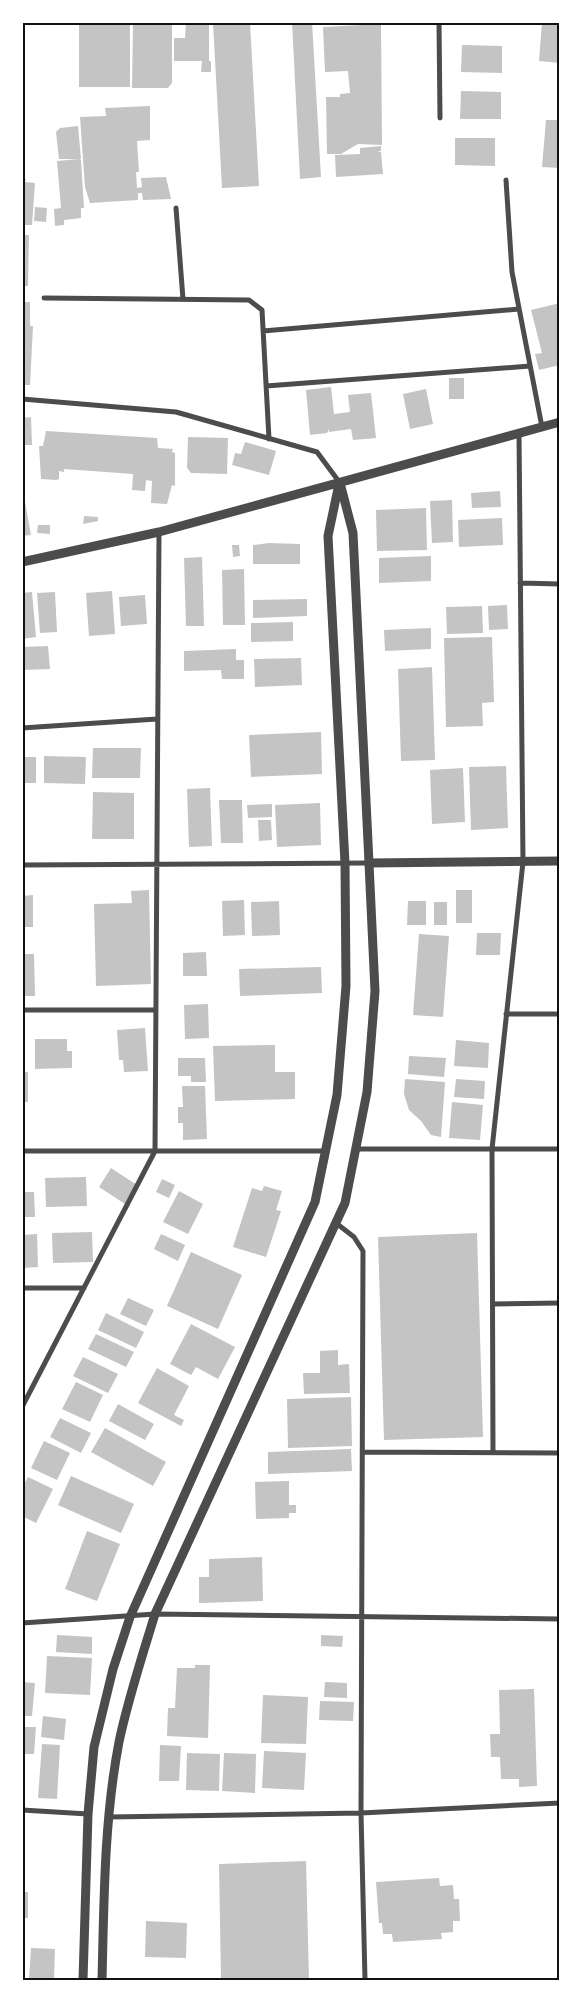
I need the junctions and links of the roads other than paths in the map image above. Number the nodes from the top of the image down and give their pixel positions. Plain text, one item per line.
1 (439, 22) edge
2 (440, 118) dead end
3 (506, 180) dead end
4 (176, 208) dead end
5 (44, 298) dead end
6 (184, 299) junction
7 (519, 309) junction
8 (263, 331) junction
9 (530, 366) junction
10 (266, 386) junction
11 (22, 399) edge
12 (560, 422) edge
13 (542, 427) junction
14 (519, 433) junction
15 (269, 439) junction
16 (340, 483) junction
17 (158, 532) junction
18 (22, 562) edge
19 (520, 583) junction
20 (560, 584) edge
21 (157, 719) junction
22 (22, 728) edge
23 (560, 861) edge
24 (523, 862) junction
25 (345, 863) junction
26 (369, 863) junction
27 (156, 864) junction
28 (22, 865) edge
29 (22, 1010) edge
30 (156, 1010) junction
31 (506, 1014) junction
32 (560, 1014) edge
33 (356, 1149) junction
34 (492, 1149) junction
35 (560, 1149) edge
36 (155, 1151) junction
37 (325, 1151) junction
38 (22, 1152) edge
39 (336, 1223) junction
40 (22, 1288) edge
41 (84, 1288) junction
42 (560, 1303) edge
43 (493, 1304) junction
44 (22, 1407) edge
45 (363, 1452) junction
46 (494, 1452) junction
47 (560, 1453) edge
48 (155, 1614) junction
49 (130, 1617) junction
50 (360, 1617) junction
51 (560, 1619) edge
52 (22, 1623) edge
53 (560, 1802) edge
54 (22, 1810) edge
55 (360, 1813) junction
56 (88, 1814) junction
57 (109, 1817) junction
58 (82, 1980) edge
59 (102, 1980) edge
60 (365, 1980) edge

1 - 2 street
3 - 7 street
4 - 6 street
5 - 6 street
6 - 8 street
7 - 8 street
7 - 9 street
8 - 10 street
9 - 10 street
9 - 13 street
10 - 15 street
11 - 15 street
12 - 13 street
13 - 14 street
14 - 16 street
14 - 19 street
15 - 16 street
16 - 17 street
16 - 25 street
16 - 26 street
17 - 18 street
17 - 21 street
19 - 20 street
19 - 24 street
21 - 22 street
21 - 27 street
23 - 24 street
24 - 26 street
24 - 31 street
25 - 26 street
25 - 27 street
25 - 37 street
26 - 33 street
27 - 28 street
27 - 30 street
29 - 30 street
30 - 36 street
31 - 32 street
31 - 34 street
33 - 34 street
33 - 39 street
34 - 35 street
34 - 43 street
36 - 37 street
36 - 38 street
36 - 41 street
37 - 49 street
39 - 45 street
39 - 48 street
40 - 41 street
41 - 44 street
42 - 43 street
43 - 46 street
45 - 46 street
45 - 50 street
46 - 47 street
48 - 49 street
48 - 50 street
48 - 57 street
49 - 52 street
49 - 56 street
50 - 51 street
50 - 55 street
53 - 55 street
54 - 56 street
55 - 57 street
55 - 60 street
56 - 58 street
57 - 59 street

